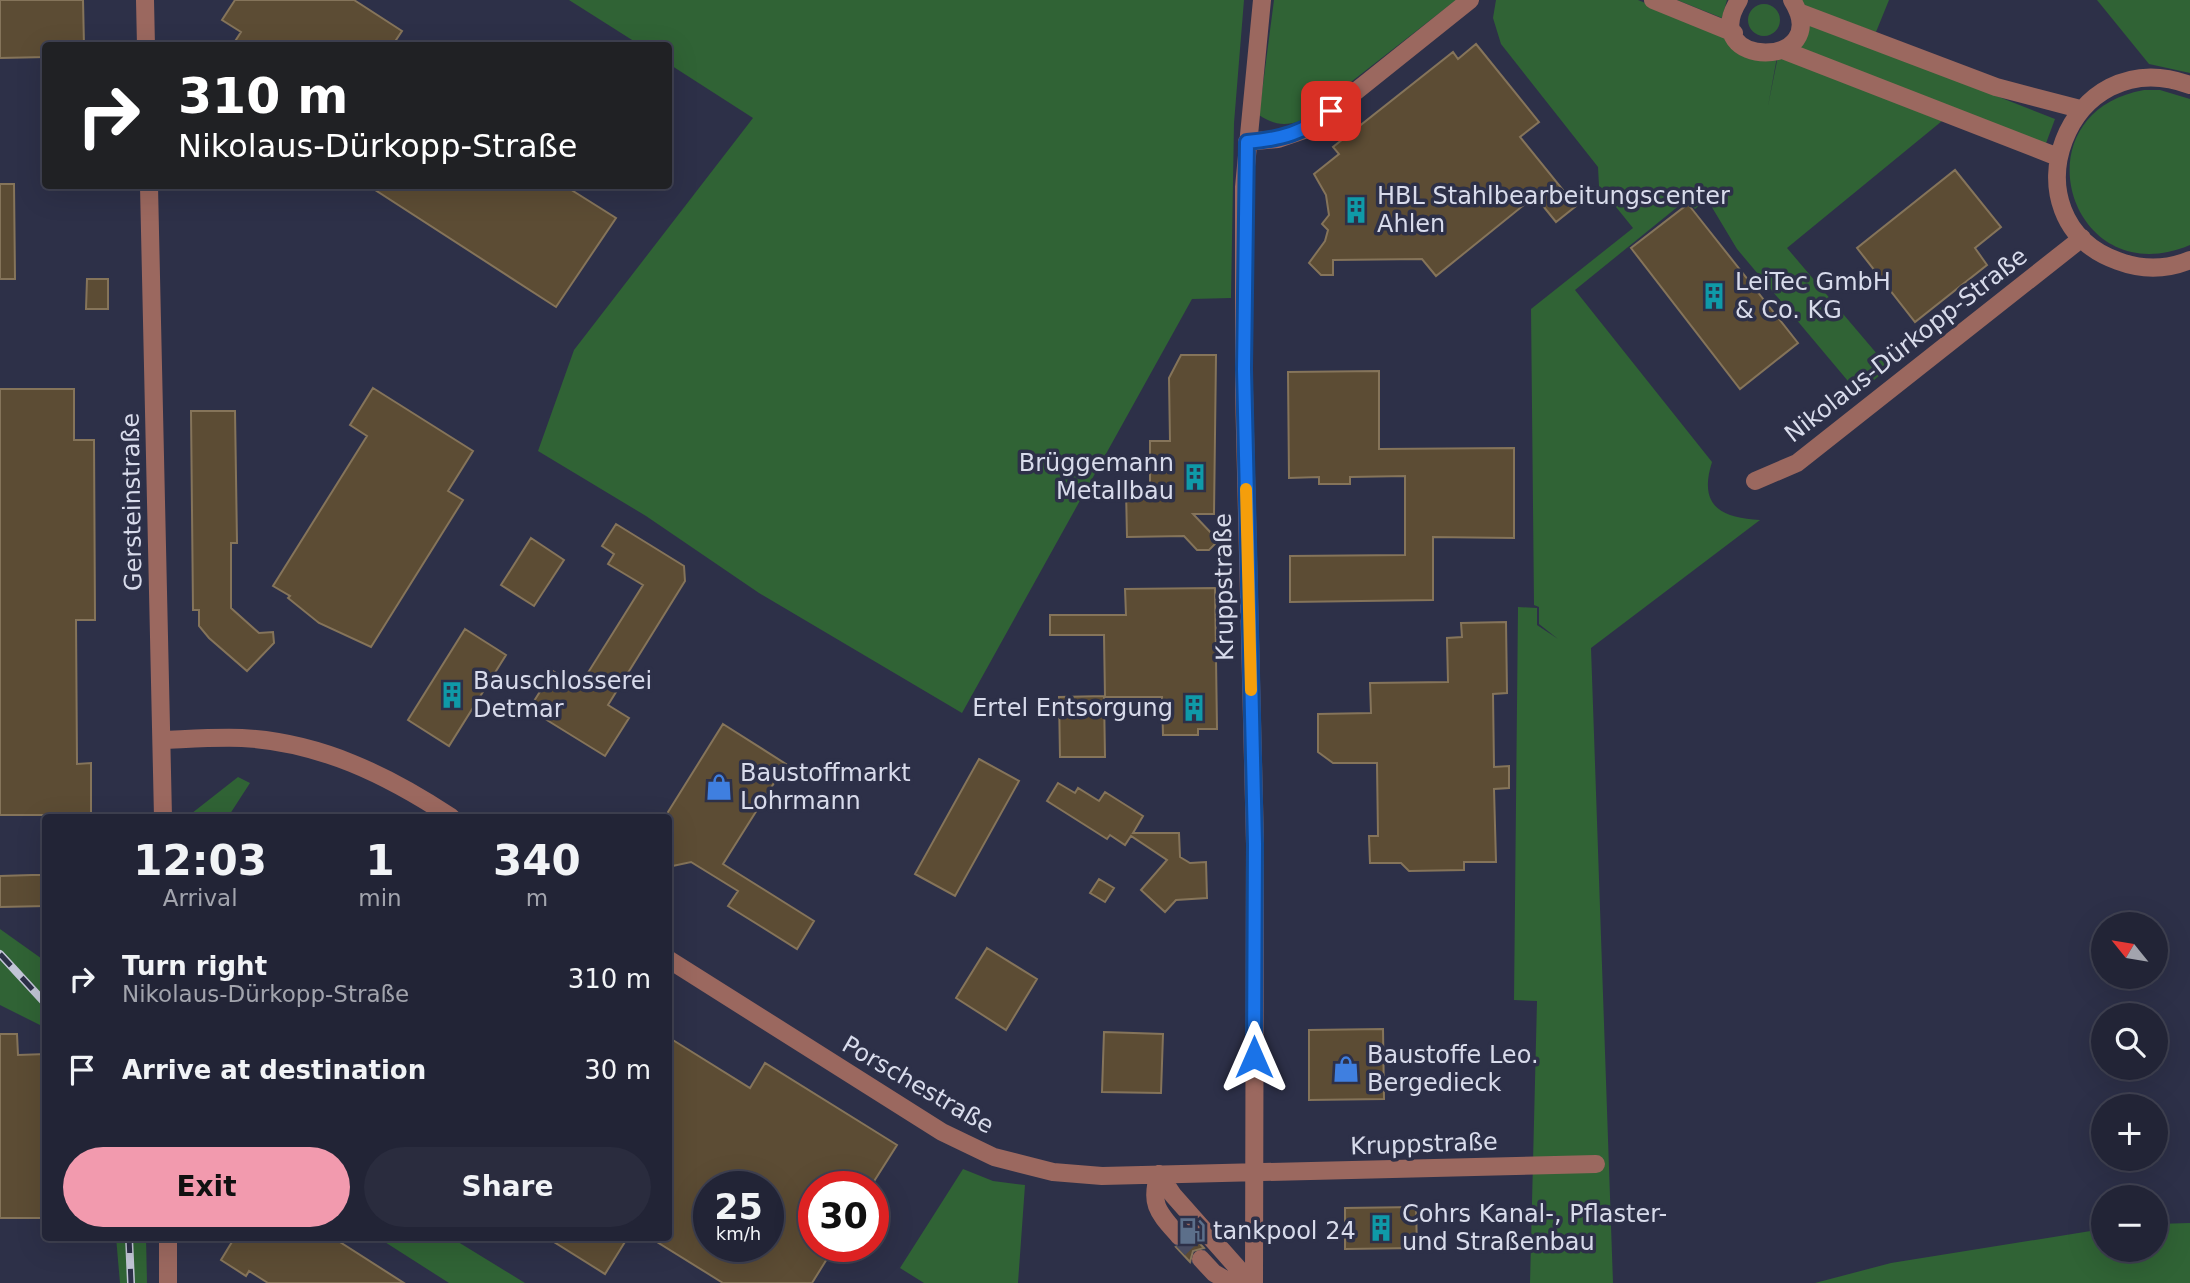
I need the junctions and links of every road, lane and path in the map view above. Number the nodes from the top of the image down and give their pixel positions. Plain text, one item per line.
1 (145, 0) edge
2 (1262, 0) edge
3 (1470, 0) edge
4 (1653, 0) edge
5 (1740, 0) edge
6 (1795, 6) edge
7 (1734, 33) junction
8 (146, 42) edge
9 (1783, 50) junction
10 (2190, 85) edge
11 (2080, 109) junction
12 (1247, 142) junction
13 (2058, 157) junction
14 (149, 189) edge
15 (2082, 238) junction
16 (2190, 260) edge
17 (1755, 481) dead end
18 (162, 740) junction
19 (163, 814) edge
20 (446, 814) edge
21 (672, 962) edge
22 (1596, 1164) dead end
23 (1254, 1173) junction
24 (1159, 1174) junction
25 (1179, 1236) tunnel mouth
26 (168, 1241) edge
27 (1201, 1259) tunnel mouth
28 (168, 1283) edge
29 (1231, 1283) edge
30 (1252, 1283) edge

1 - 8 street
2 - 12 street, Kruppstraße
3 - 12 street
4 - 7 street
5 - 7 street
6 - 9 street
6 - 11 street
7 - 9 street
9 - 13 street
10 - 11 street
11 - 13 street
12 - 23 street, Kruppstraße
13 - 15 street
14 - 18 street, Gersteinstraße
15 - 16 street
15 - 17 street, Nikolaus-Dürkopp-Straße
18 - 19 street, Gersteinstraße
18 - 20 street
21 - 24 street, Porschestraße
22 - 23 street, Kruppstraße
23 - 24 street, Porschestraße
23 - 30 street, Kruppstraße
24 - 25 street
24 - 30 street
26 - 28 street
27 - 29 street

